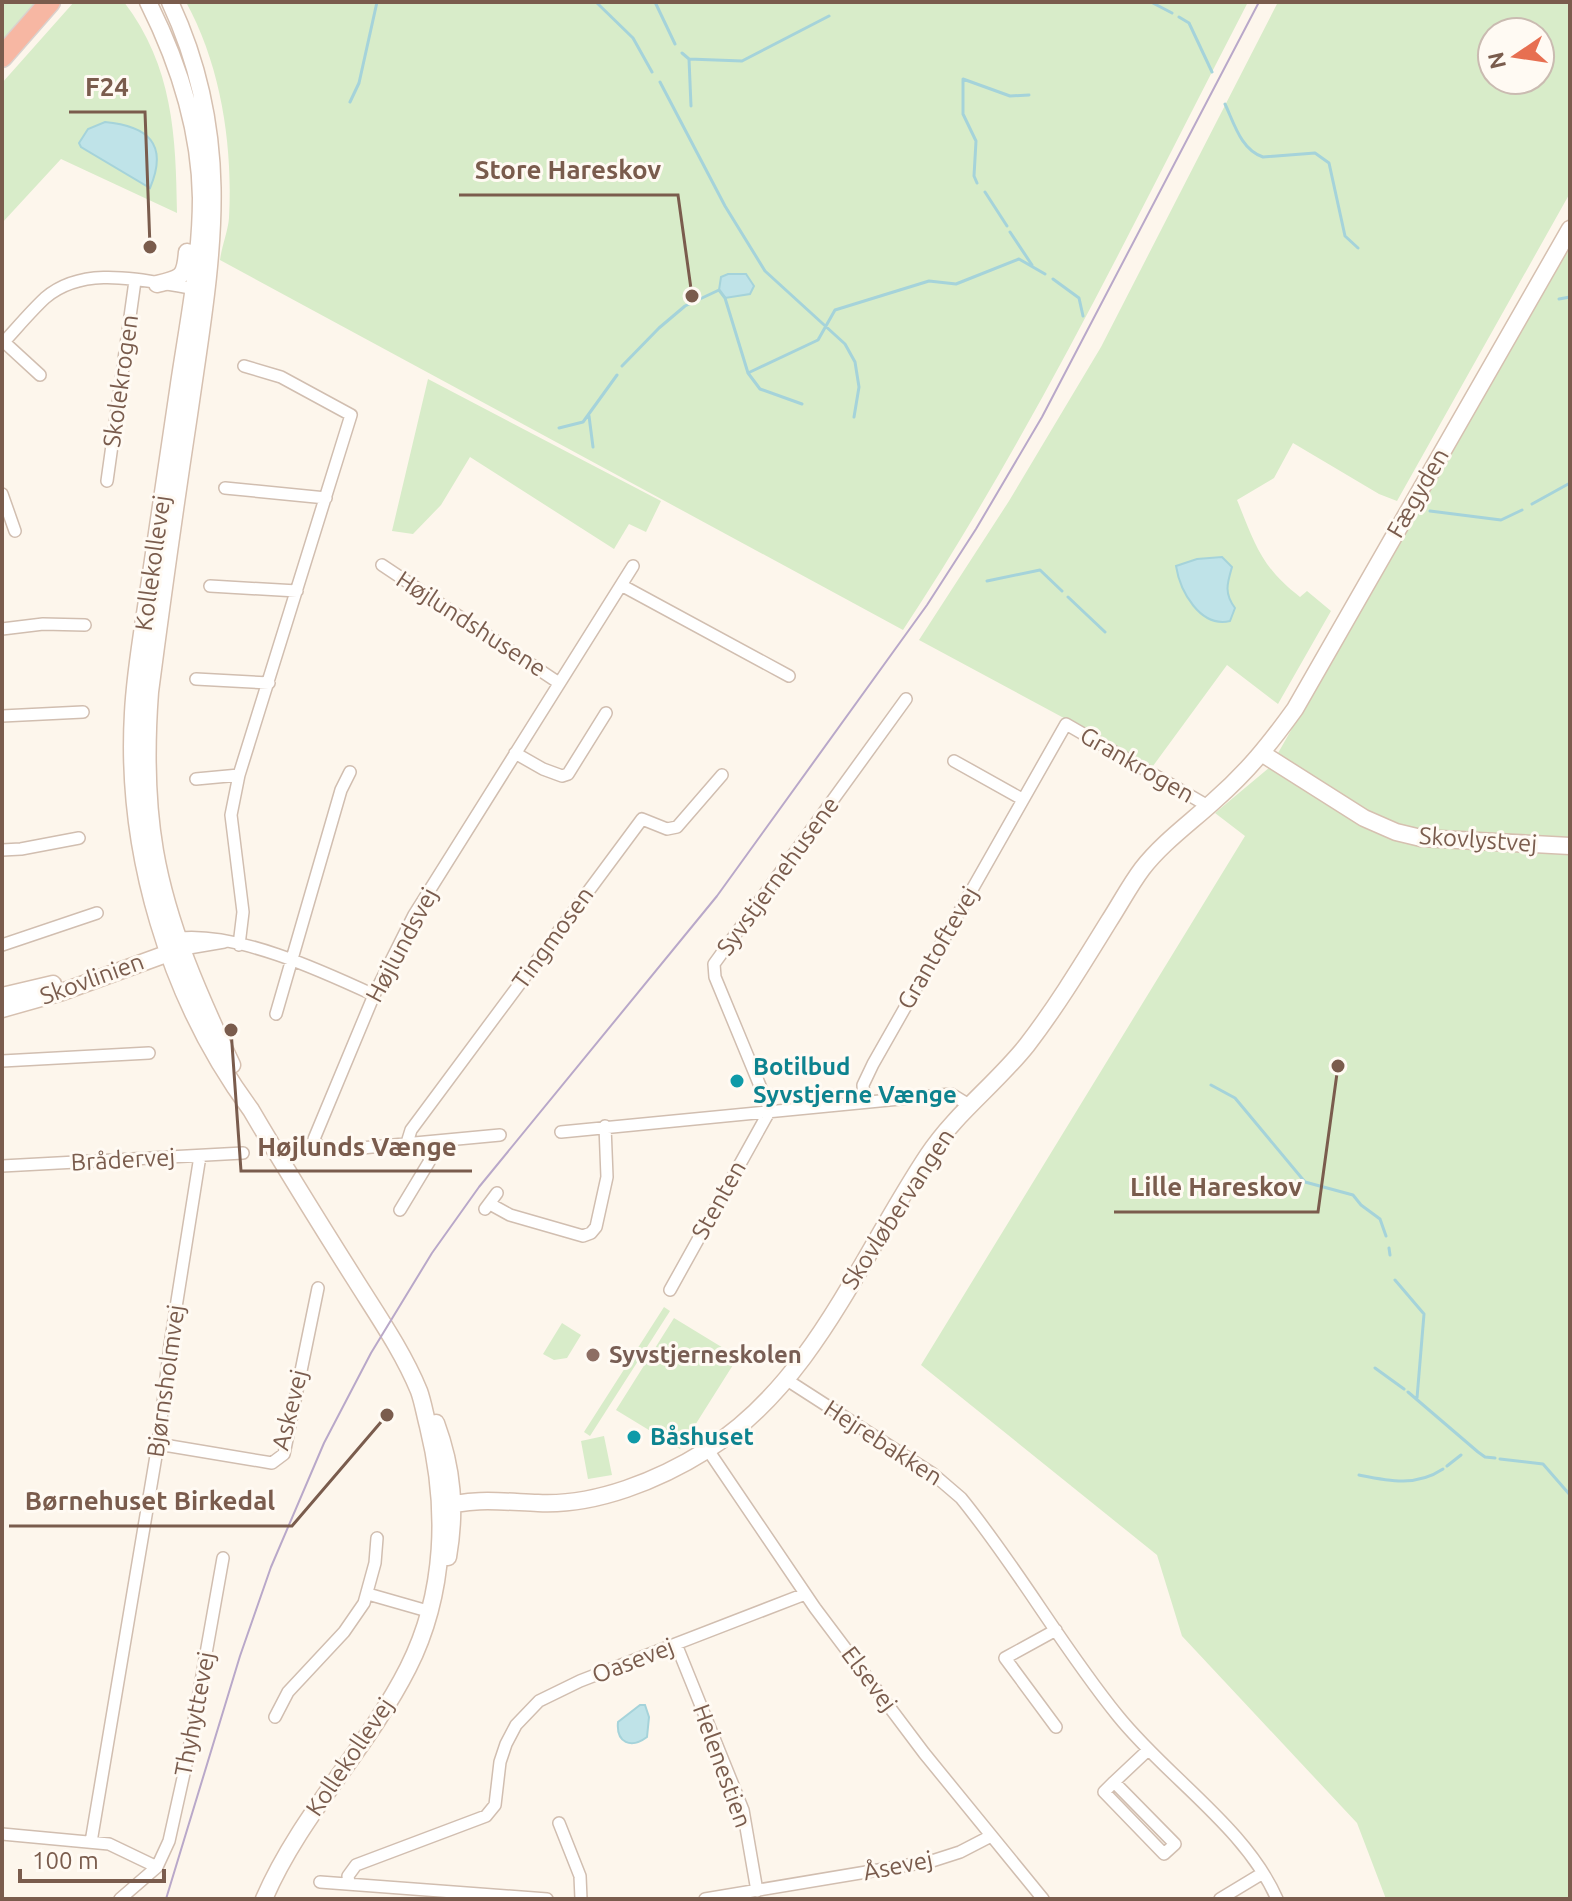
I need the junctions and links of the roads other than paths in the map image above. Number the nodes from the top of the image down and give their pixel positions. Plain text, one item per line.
1 (50, 2) edge
2 (148, 2) edge
3 (170, 2) edge
4 (2, 57) edge
5 (197, 150) junction
6 (1570, 229) edge
7 (135, 281) junction
8 (157, 284) junction
9 (200, 290) junction
10 (3, 343) edge
11 (244, 366) dead end
12 (40, 375) dead end
13 (107, 481) dead end
14 (225, 488) dead end
15 (2, 494) edge
16 (326, 498) junction
17 (15, 531) dead end
18 (382, 565) dead end
19 (633, 566) dead end
20 (621, 585) junction
21 (210, 586) dead end
22 (297, 591) junction
23 (85, 625) dead end
24 (2, 629) edge
25 (789, 676) dead end
26 (196, 679) dead end
27 (269, 683) junction
28 (559, 683) junction
29 (906, 699) dead end
30 (83, 712) dead end
31 (606, 713) dead end
32 (2, 716) edge
33 (1066, 724) joint
34 (515, 753) junction
35 (1263, 754) junction
36 (954, 761) dead end
37 (350, 772) dead end
38 (239, 775) junction
39 (722, 775) dead end
40 (196, 779) dead end
41 (1022, 799) junction
42 (1208, 806) junction
43 (79, 838) dead end
44 (1570, 846) edge
45 (2, 850) edge
46 (97, 913) dead end
47 (2, 945) edge
48 (174, 945) junction
49 (239, 945) junction
50 (291, 960) junction
51 (374, 995) junction
52 (2, 996) edge
53 (2, 1009) edge
54 (276, 1014) dead end
55 (149, 1053) dead end
56 (2, 1061) edge
57 (864, 1101) junction
58 (969, 1105) junction
59 (770, 1110) junction
60 (605, 1126) junction
61 (561, 1132) dead end
62 (500, 1135) dead end
63 (431, 1143) junction
64 (406, 1146) junction
65 (243, 1153) dead end
66 (200, 1156) junction
67 (2, 1166) edge
68 (497, 1193) dead end
69 (400, 1210) dead end
70 (318, 1288) dead end
71 (670, 1290) dead end
72 (787, 1380) junction
73 (158, 1444) junction
74 (708, 1450) junction
75 (449, 1508) junction
76 (377, 1538) dead end
77 (223, 1558) dead end
78 (368, 1594) junction
79 (805, 1594) junction
80 (431, 1612) junction
81 (1056, 1630) junction
82 (676, 1644) junction
83 (275, 1717) dead end
84 (1056, 1727) dead end
85 (1148, 1750) junction
86 (1114, 1782) junction
87 (559, 1823) dead end
88 (2, 1834) edge
89 (991, 1836) junction
90 (91, 1842) junction
91 (157, 1867) junction
92 (1263, 1873) junction
93 (320, 1882) dead end
94 (349, 1883) junction
95 (757, 1891) junction
96 (508, 1897) edge
97 (120, 1899) edge
98 (264, 1899) edge
99 (547, 1899) edge
100 (581, 1899) edge
101 (705, 1899) edge
102 (1043, 1899) edge
103 (1220, 1899) edge
104 (1277, 1899) edge

1 - 4 highway
2 - 5 street, Kollekollevej
3 - 9 street, Kollekollevej
5 - 8 street
5 - 9 street, Kollekollevej
6 - 35 street, Fægyden
7 - 8 street, Skolekrogen
7 - 10 street, Skolekrogen
7 - 13 street, Skolekrogen
8 - 9 street, Skolekrogen
9 - 48 street, Kollekollevej
10 - 12 street, Skolekrogen
11 - 16 street
14 - 16 street
15 - 17 street
16 - 22 street
18 - 28 street, Højlundshusene
19 - 20 street, Højlundsvej
20 - 25 street
20 - 28 street, Højlundsvej
21 - 22 street
22 - 27 street
23 - 24 street
26 - 27 street
27 - 38 street
28 - 34 street, Højlundsvej
29 - 59 street, Syvstjernehusene
30 - 32 street
31 - 34 street
33 - 41 street, Grantoftevej
33 - 42 street, Grankrogen
34 - 51 street, Højlundsvej
35 - 42 street, Skovløbervangen
35 - 44 street, Skovlystvej
36 - 41 street
37 - 50 street
38 - 40 street
38 - 49 street
39 - 64 street, Tingmosen
41 - 57 street, Grantoftevej
42 - 58 street, Skovløbervangen
43 - 45 street
46 - 47 street
48 - 49 street
48 - 52 street, Skovlinien
48 - 53 street, Skovlinien
48 - 75 street, Kollekollevej
49 - 50 street
50 - 51 street
50 - 54 street
51 - 64 street, Højlundsvej
55 - 56 street
57 - 58 street
57 - 59 street
58 - 72 street, Skovløbervangen
59 - 60 street
59 - 71 street, Stenten
60 - 61 street
60 - 68 street
62 - 63 street
63 - 64 street
63 - 69 street
65 - 66 street, Brådervej
66 - 67 street, Brådervej
66 - 73 street, Bjørnsholmvej
70 - 73 street, Askevej
72 - 74 street, Skovløbervangen
72 - 81 street, Hejrebakken
73 - 90 street, Bjørnsholmvej
74 - 75 street, Skovløbervangen
74 - 79 street, Elsevej
75 - 80 street, Kollekollevej
76 - 78 street
77 - 91 street, Thyhyttevej
78 - 80 street
78 - 83 street
79 - 82 street, Oasevej
79 - 89 street, Elsevej
80 - 98 street, Kollekollevej
81 - 84 street
81 - 85 street, Hejrebakken
82 - 94 street, Oasevej
82 - 95 street, Helenestien
85 - 86 street
85 - 92 street, Hejrebakken
86 - 86 street
87 - 100 street
88 - 90 street
89 - 95 street, Åsevej
89 - 102 street, Elsevej
90 - 91 street
91 - 97 street
92 - 103 street
92 - 104 street, Hejrebakken
93 - 94 street
94 - 96 street
95 - 101 street, Åsevej
96 - 99 street

